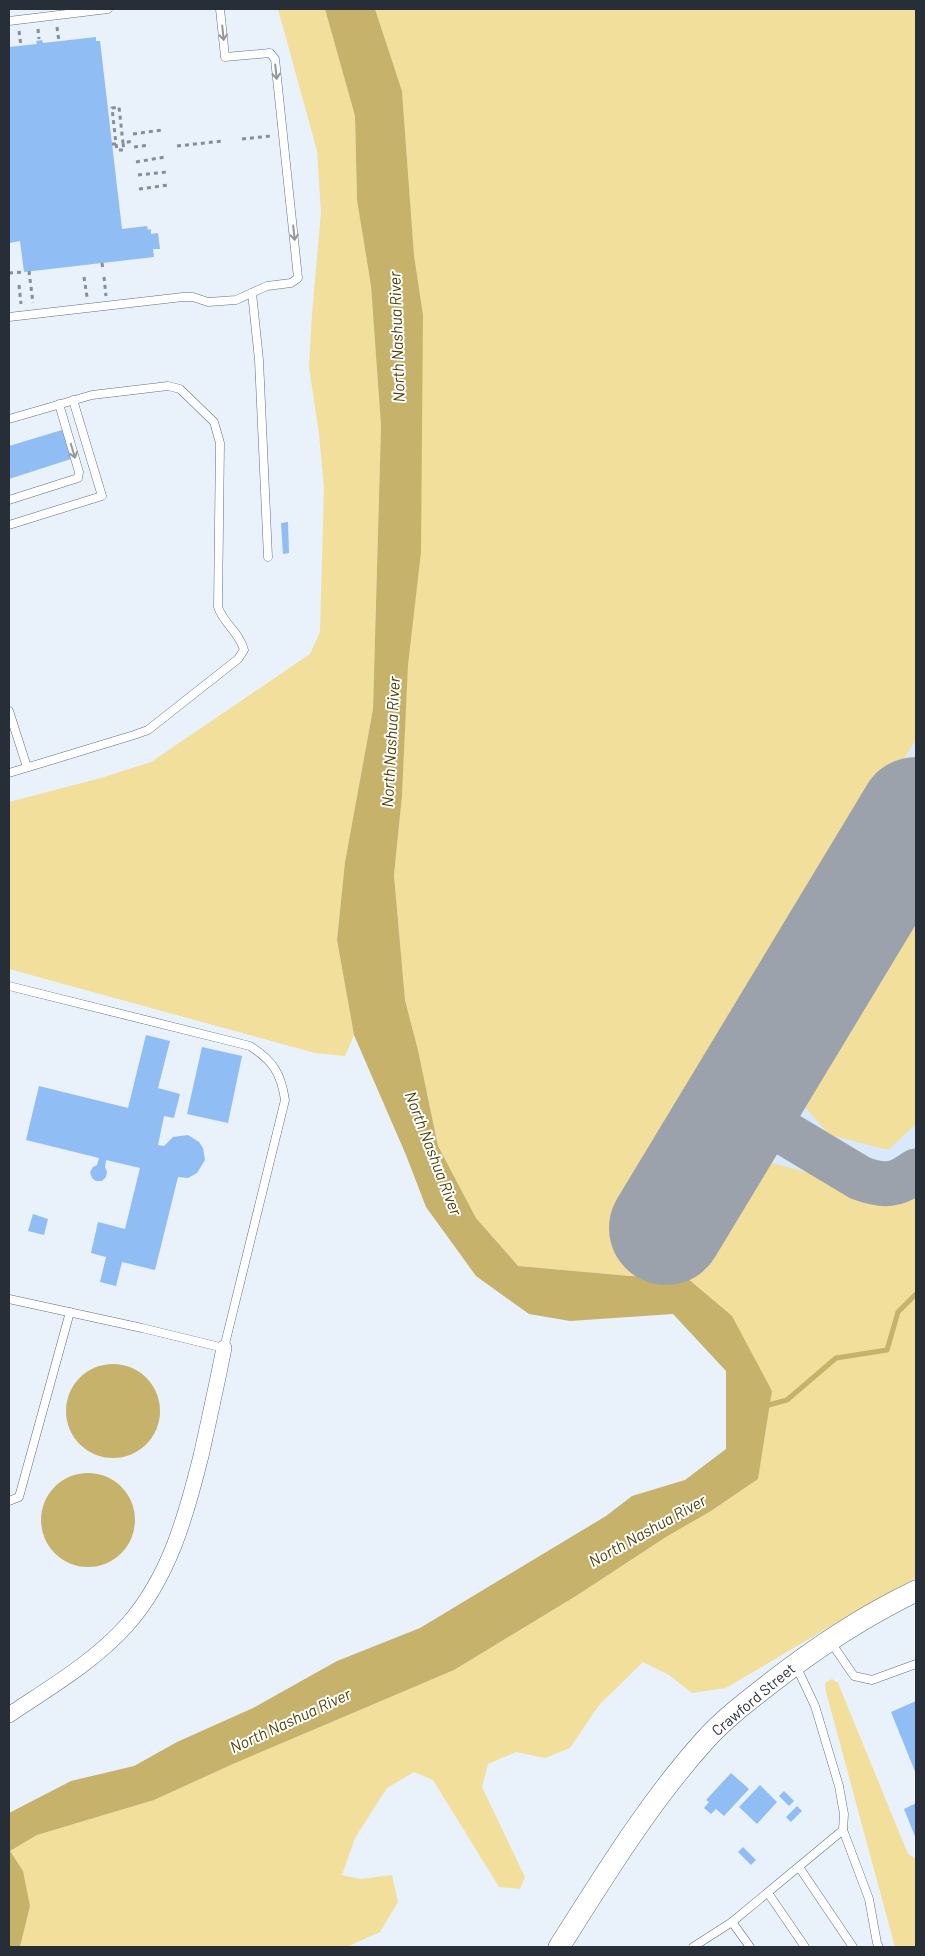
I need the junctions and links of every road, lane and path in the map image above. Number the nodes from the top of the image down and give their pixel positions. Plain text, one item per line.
1 (108, 9) edge
2 (220, 9) edge
3 (9, 20) edge
4 (57, 26) dead end
5 (59, 42) dead end
6 (162, 130) dead end
7 (133, 134) dead end
8 (283, 135) junction
9 (242, 139) dead end
10 (223, 141) dead end
11 (134, 142) dead end
12 (123, 143) junction
13 (112, 144) dead end
14 (116, 144) junction
15 (150, 145) dead end
16 (177, 146) dead end
17 (134, 147) dead end
18 (165, 157) dead end
19 (136, 162) dead end
20 (167, 172) dead end
21 (138, 175) dead end
22 (169, 185) dead end
23 (139, 189) dead end
24 (102, 263) dead end
25 (103, 270) dead end
26 (30, 271) dead end
27 (24, 272) dead end
28 (9, 274) edge
29 (104, 276) dead end
30 (84, 277) dead end
31 (19, 285) dead end
32 (252, 293) junction
33 (108, 306) junction
34 (88, 308) junction
35 (34, 314) junction
36 (22, 315) junction
37 (9, 317) edge
38 (73, 400) junction
39 (59, 404) junction
40 (9, 419) edge
41 (9, 500) edge
42 (9, 525) edge
43 (268, 557) dead end
44 (9, 710) edge
45 (11, 723) edge
46 (27, 768) junction
47 (9, 773) edge
48 (9, 986) edge
49 (9, 1299) edge
50 (70, 1312) junction
51 (224, 1348) junction
52 (9, 1501) edge
53 (916, 1591) edge
54 (829, 1640) junction
55 (795, 1664) junction
56 (916, 1664) edge
57 (9, 1715) edge
58 (843, 1830) junction
59 (799, 1867) junction
60 (768, 1893) junction
61 (732, 1922) junction
62 (876, 1946) edge
63 (559, 1947) edge
64 (693, 1947) edge
65 (750, 1947) edge
66 (805, 1947) edge
67 (853, 1947) edge

1 - 3 lane
2 -> 8 lane
4 - 5 path
6 - 7 path
8 - 9 path
8 -> 32 lane
10 - 16 path
11 - 12 path
12 - 14 path
12 - 14 path
13 - 14 path
15 - 17 path
18 - 19 path
20 - 21 path
22 - 23 path
24 - 25 path
26 - 35 path
27 - 28 path
29 - 33 path
30 - 34 path
31 - 36 path
32 - 33 lane
32 - 43 lane
33 - 34 lane
34 - 35 lane
35 - 36 lane
36 - 37 lane
38 - 39 lane
38 - 42 lane
38 - 46 lane
39 - 40 lane
39 -> 41 lane
44 - 45 lane
45 - 46 lane
46 - 47 lane
48 - 51 lane
49 - 50 lane
50 - 51 lane
50 - 52 lane
51 - 57 street
53 - 54 main road, Crawford Street
54 - 55 main road, Crawford Street
54 - 56 lane
55 - 58 lane
55 - 63 main road, Crawford Street
58 - 59 lane
58 - 62 lane
59 - 60 lane
59 - 67 lane
60 - 61 lane
60 - 66 lane
61 - 64 lane
61 - 65 lane

